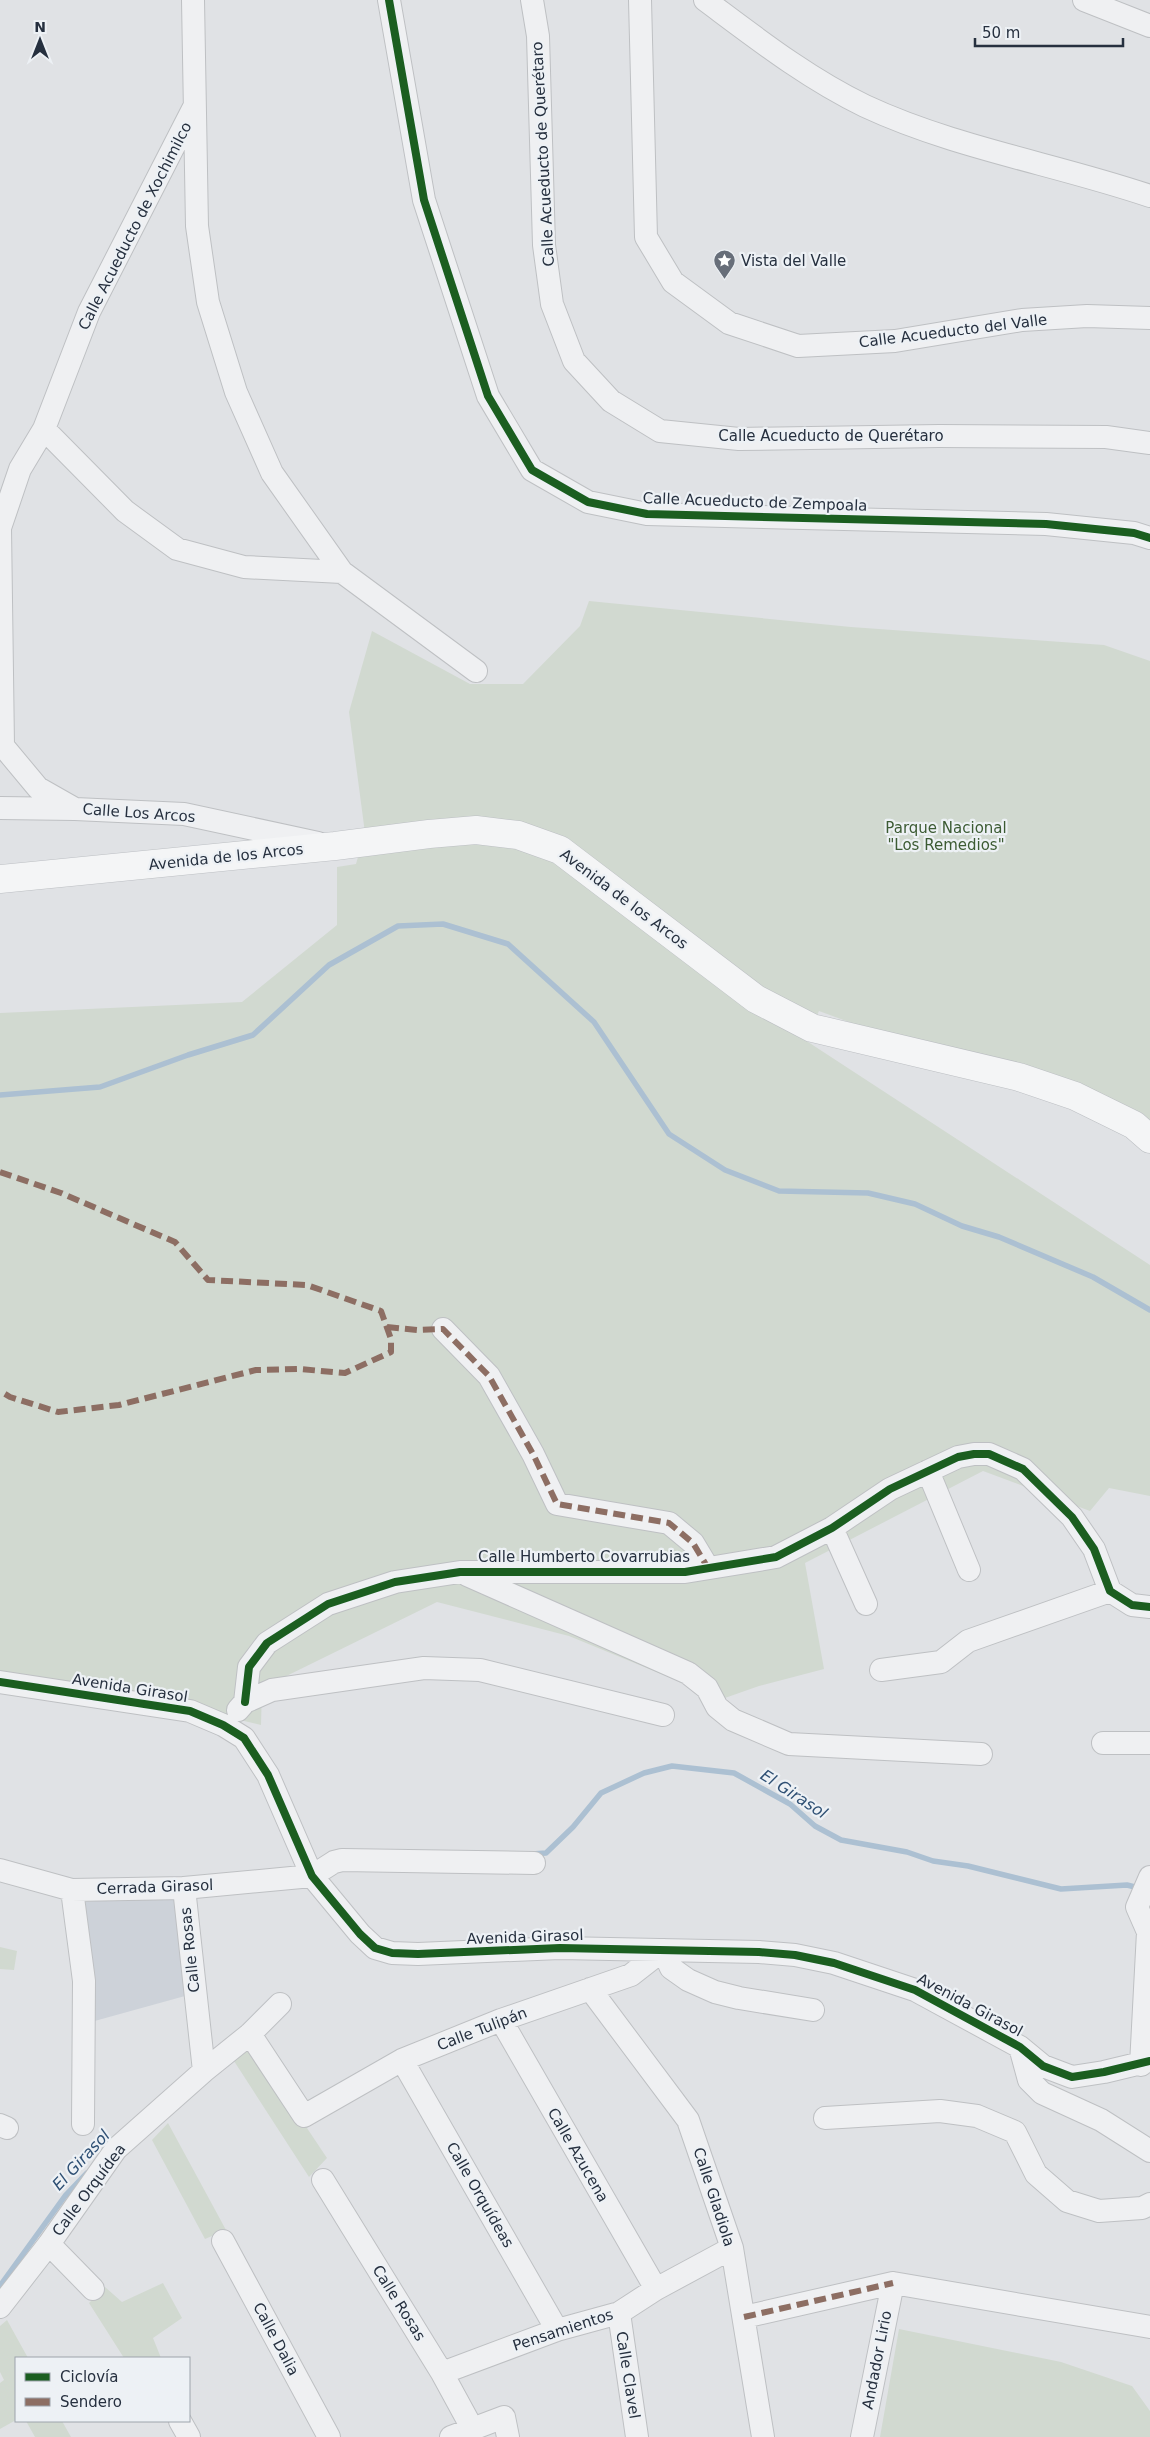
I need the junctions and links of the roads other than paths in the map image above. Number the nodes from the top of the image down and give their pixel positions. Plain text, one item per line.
1 (192, 0) edge
2 (389, 0) edge
3 (532, 0) edge
4 (640, 0) edge
5 (705, 0) edge
6 (1084, 0) edge
7 (1150, 26) edge
8 (193, 110) junction
9 (1150, 196) edge
10 (1150, 318) edge
11 (44, 429) junction
12 (1150, 443) edge
13 (1150, 538) edge
14 (342, 572) junction
15 (476, 671) dead end
16 (1, 747) edge
17 (0, 808) edge
18 (75, 809) junction
19 (335, 846) junction
20 (0, 879) edge
21 (1150, 1139) edge
22 (443, 1329) dead end
23 (928, 1471) junction
24 (832, 1528) junction
25 (708, 1568) junction
26 (969, 1570) dead end
27 (460, 1572) junction
28 (1110, 1591) junction
29 (866, 1604) dead end
30 (1150, 1607) edge
31 (881, 1670) dead end
32 (0, 1682) edge
33 (246, 1702) junction
34 (663, 1715) dead end
35 (223, 1725) junction
36 (1103, 1743) dead end
37 (1150, 1743) edge
38 (981, 1754) dead end
39 (534, 1863) dead end
40 (0, 1870) edge
41 (312, 1876) junction
42 (1150, 1877) edge
43 (184, 1888) junction
44 (72, 1890) junction
45 (663, 1950) junction
46 (590, 1989) junction
47 (280, 2004) dead end
48 (813, 2010) dead end
49 (501, 2020) junction
50 (250, 2034) junction
51 (1020, 2047) junction
52 (402, 2060) junction
53 (1145, 2063) edge
54 (204, 2070) junction
55 (825, 2118) dead end
56 (82, 2124) dead end
57 (1150, 2150) edge
58 (322, 2180) dead end
59 (1150, 2204) edge
60 (223, 2241) dead end
61 (49, 2244) junction
62 (732, 2248) junction
63 (893, 2283) junction
64 (93, 2289) dead end
65 (656, 2289) junction
66 (0, 2307) edge
67 (618, 2313) junction
68 (744, 2317) junction
69 (1150, 2327) edge
70 (557, 2330) junction
71 (442, 2373) junction
72 (181, 2422) edge
73 (506, 2427) edge
74 (472, 2428) junction
75 (189, 2437) edge
76 (329, 2437) edge
77 (451, 2437) edge
78 (637, 2437) edge
79 (763, 2437) edge
80 (862, 2437) edge

1 - 8 street
2 - 13 street, Calle Acueducto de Zempoala
3 - 12 street, Calle Acueducto de Querétaro
4 - 10 street, Calle Acueducto del Valle
5 - 9 street
6 - 7 street
8 - 11 street, Calle Acueducto de Xochimilco
8 - 14 street
11 - 14 street
11 - 16 street, Calle Acueducto de Xochimilco
14 - 15 street
16 - 18 street, Calle Acueducto de Xochimilco
17 - 18 street, Calle Los Arcos
18 - 19 street, Calle Los Arcos
19 - 20 main road, Avenida de los Arcos
19 - 21 main road, Avenida de los Arcos
22 - 25 street
23 - 24 street, Calle Humberto Covarrubias
23 - 26 street
23 - 28 street, Calle Humberto Covarrubias
24 - 25 street, Calle Humberto Covarrubias
24 - 29 street
25 - 27 street, Calle Humberto Covarrubias
27 - 33 street, Calle Humberto Covarrubias
27 - 38 street
28 - 30 street
28 - 31 street
32 - 35 street, Avenida Girasol
33 - 34 street
33 - 35 street
35 - 41 street, Avenida Girasol
36 - 37 street
39 - 41 street
40 - 44 street, Cerrada Girasol
41 - 43 street, Cerrada Girasol
41 - 45 street, Avenida Girasol
42 - 53 street
43 - 44 street, Cerrada Girasol
43 - 54 street, Calle Rosas
44 - 56 street
45 - 46 street, Calle Tulipán
45 - 48 street
45 - 51 street, Avenida Girasol
46 - 49 street, Calle Tulipán
46 - 62 street, Calle Gladiola
47 - 50 street, Calle Orquídea
49 - 52 street, Calle Tulipán
49 - 65 street, Calle Azucena
50 - 52 street, Calle Tulipán
50 - 54 street, Calle Orquídea
51 - 53 street, Avenida Girasol
51 - 57 street
52 - 70 street, Calle Orquídeas
54 - 61 street, Calle Orquídea
55 - 59 street
58 - 71 street, Calle Rosas
60 - 76 street, Calle Dalia
61 - 64 street
61 - 66 street, Calle Orquídea
62 - 65 street, Pensamientos
62 - 68 street, Calle Gladiola
63 - 68 street
63 - 69 street
63 - 80 street, Andador Lirio
65 - 67 street, Pensamientos
67 - 70 street, Pensamientos
67 - 78 street, Calle Clavel
68 - 79 street, Calle Gladiola
70 - 71 street, Pensamientos
71 - 74 street, Calle Rosas
72 - 75 street
73 - 74 street
74 - 77 street

